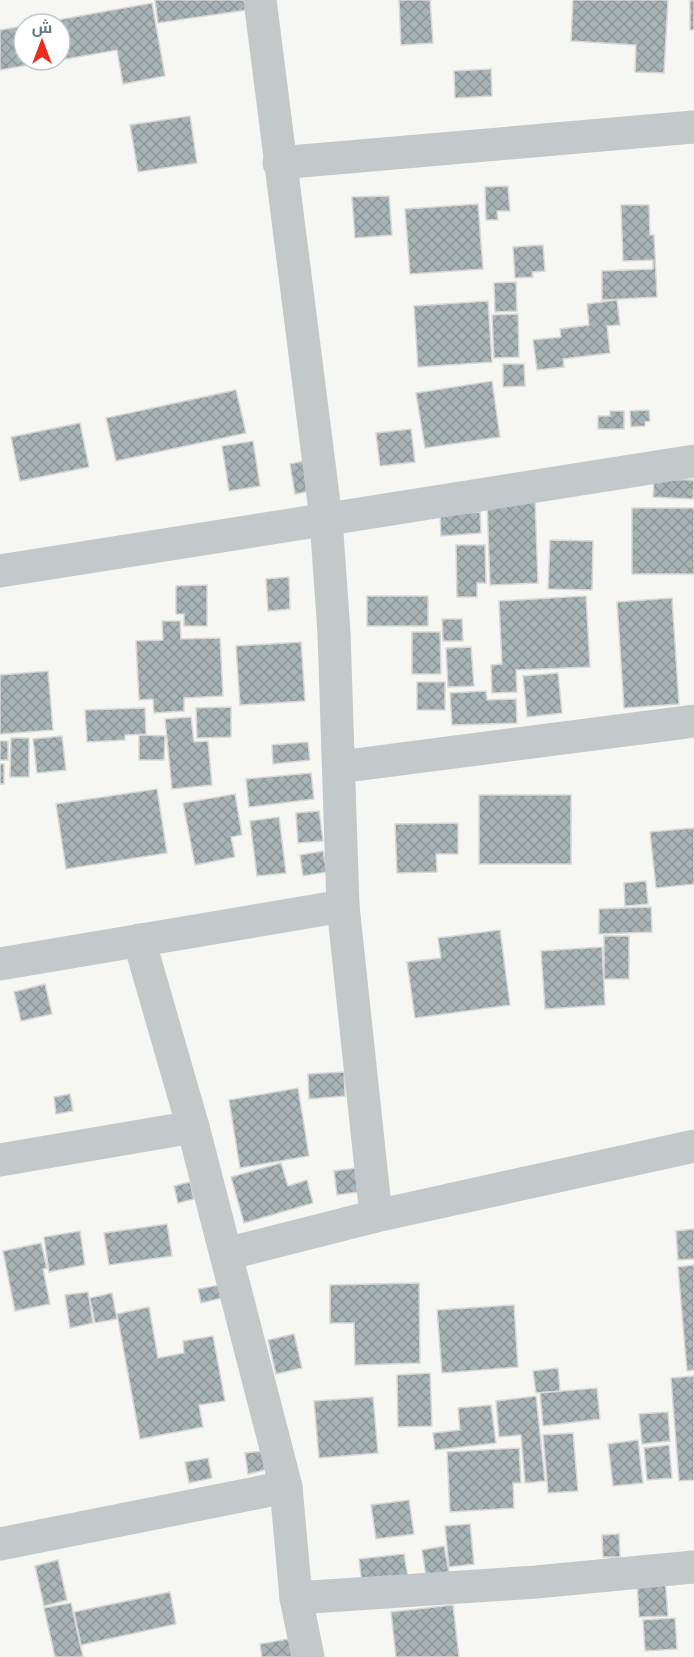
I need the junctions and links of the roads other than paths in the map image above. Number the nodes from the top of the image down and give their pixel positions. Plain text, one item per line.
1 (260, 0) edge
2 (694, 126) edge
3 (279, 163) junction
4 (694, 461) edge
5 (326, 519) junction
6 (0, 571) edge
7 (694, 721) edge
8 (339, 767) junction
9 (343, 906) junction
10 (140, 940) junction
11 (0, 964) edge
12 (193, 1127) junction
13 (694, 1146) edge
14 (0, 1160) edge
15 (376, 1216) junction
16 (226, 1254) junction
17 (286, 1487) junction
18 (0, 1544) edge
19 (694, 1567) edge
20 (296, 1598) junction
21 (308, 1657) edge

1 - 3 street
2 - 3 street
3 - 5 street
4 - 5 street
5 - 6 street
5 - 8 street
7 - 8 street
8 - 9 street
9 - 10 street
9 - 15 street
10 - 11 street
10 - 12 street
12 - 14 street
12 - 16 street
13 - 15 street
15 - 16 street
16 - 17 street
17 - 18 street
17 - 20 street
19 - 20 street
20 - 21 street

